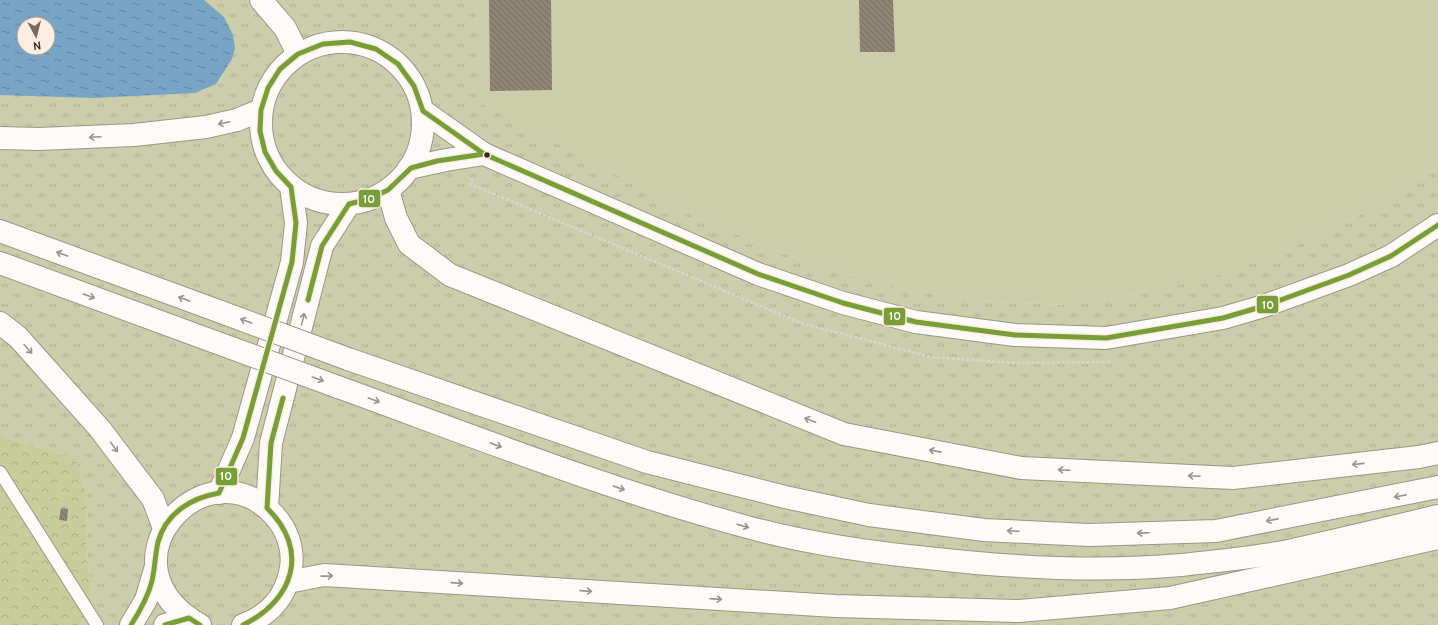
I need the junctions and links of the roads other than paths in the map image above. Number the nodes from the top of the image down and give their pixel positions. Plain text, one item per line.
1 (261, 0) edge
2 (298, 54) junction
3 (261, 110) junction
4 (423, 111) junction
5 (0, 138) edge
6 (484, 154) junction
7 (409, 168) junction
8 (291, 187) junction
9 (388, 190) junction
10 (349, 204) junction
11 (1438, 225) edge
12 (0, 231) edge
13 (0, 263) edge
14 (0, 323) edge
15 (1438, 453) edge
16 (0, 472) edge
17 (1438, 488) edge
18 (219, 493) junction
19 (267, 508) junction
20 (1438, 516) edge
21 (164, 528) junction
22 (1438, 538) edge
23 (156, 566) junction
24 (288, 582) junction
25 (195, 622) edge
26 (97, 625) edge
27 (131, 625) edge
28 (165, 625) edge
29 (243, 625) edge

1 - 2 main road
2 - 3 main road
2 - 4 main road
3 -> 5 main road
3 - 8 main road
4 - 6 main road
4 - 7 main road
6 - 7 main road
6 - 11 main road
7 - 9 main road
8 - 10 main road
8 - 18 main road
9 - 10 main road
15 -> 9 main road
19 -> 10 main road
17 -> 12 main road, bridge
13 -> 20 main road, bridge
14 -> 21 main road
16 - 26 lane
18 - 19 main road
18 - 21 main road
19 - 24 main road
21 - 23 main road
24 -> 22 main road
23 - 25 main road
23 - 27 main road
24 - 29 main road
25 - 28 main road

